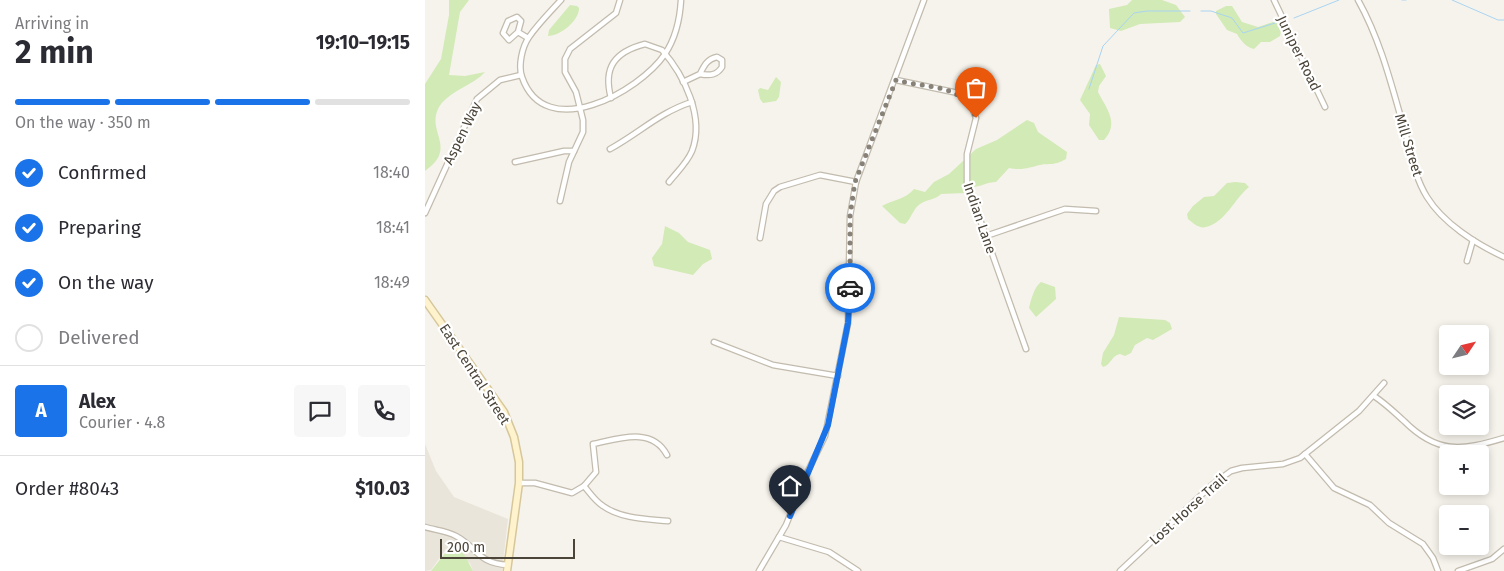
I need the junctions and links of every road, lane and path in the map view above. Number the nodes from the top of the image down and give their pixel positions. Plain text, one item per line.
1 (561, 0) edge
2 (621, 0) edge
3 (681, 0) edge
4 (924, 0) edge
5 (1274, 0) edge
6 (1358, 0) edge
7 (518, 32) junction
8 (528, 38) junction
9 (665, 54) junction
10 (521, 74) junction
11 (700, 74) junction
12 (896, 80) junction
13 (683, 82) junction
14 (611, 98) junction
15 (691, 102) junction
16 (1325, 107) dead end
17 (579, 108) junction
18 (610, 149) dead end
19 (574, 151) junction
20 (515, 162) dead end
21 (669, 182) dead end
22 (855, 182) junction
23 (560, 201) dead end
24 (1096, 211) dead end
25 (425, 214) edge
26 (986, 236) junction
27 (760, 238) dead end
28 (1473, 240) junction
29 (1504, 257) edge
30 (1467, 261) dead end
31 (425, 300) edge
32 (714, 342) dead end
33 (1026, 348) dead end
34 (838, 376) junction
35 (1384, 383) dead end
36 (1374, 396) junction
37 (1504, 438) edge
38 (1305, 454) junction
39 (667, 455) dead end
40 (519, 482) junction
41 (584, 486) junction
42 (668, 521) dead end
43 (425, 527) edge
44 (779, 537) junction
45 (1504, 549) edge
46 (507, 568) edge
47 (759, 571) edge
48 (858, 571) edge
49 (1121, 571) edge
50 (1438, 571) edge
51 (1458, 571) edge

1 - 8 street
2 - 17 street
3 - 9 street
4 - 12 street
5 - 16 street, Juniper Road
6 - 28 street, Mill Street
7 - 7 street
7 - 8 street
8 - 10 street
9 - 13 street
9 - 14 street
9 - 14 street
10 - 17 street
10 - 25 street, Aspen Way
11 - 11 street
11 - 13 street
12 - 22 street
12 - 26 street, Indian Lane
13 - 15 street
14 - 17 street
15 - 18 street
15 - 21 street
17 - 19 street
19 - 20 street
19 - 23 street
22 - 27 street
22 - 34 street
24 - 26 street
26 - 33 street, Indian Lane
28 - 29 street, Mill Street
28 - 30 street
31 - 40 main road, East Central Street
32 - 34 street
34 - 44 street
35 - 36 street, Lost Horse Trail
36 - 37 street
36 - 38 street, Lost Horse Trail
38 - 49 street, Lost Horse Trail
38 - 50 street
39 - 41 street
40 - 41 street
40 - 46 main road, East Central Street
41 - 42 street
43 - 46 street
44 - 47 street
44 - 48 street
45 - 51 street

